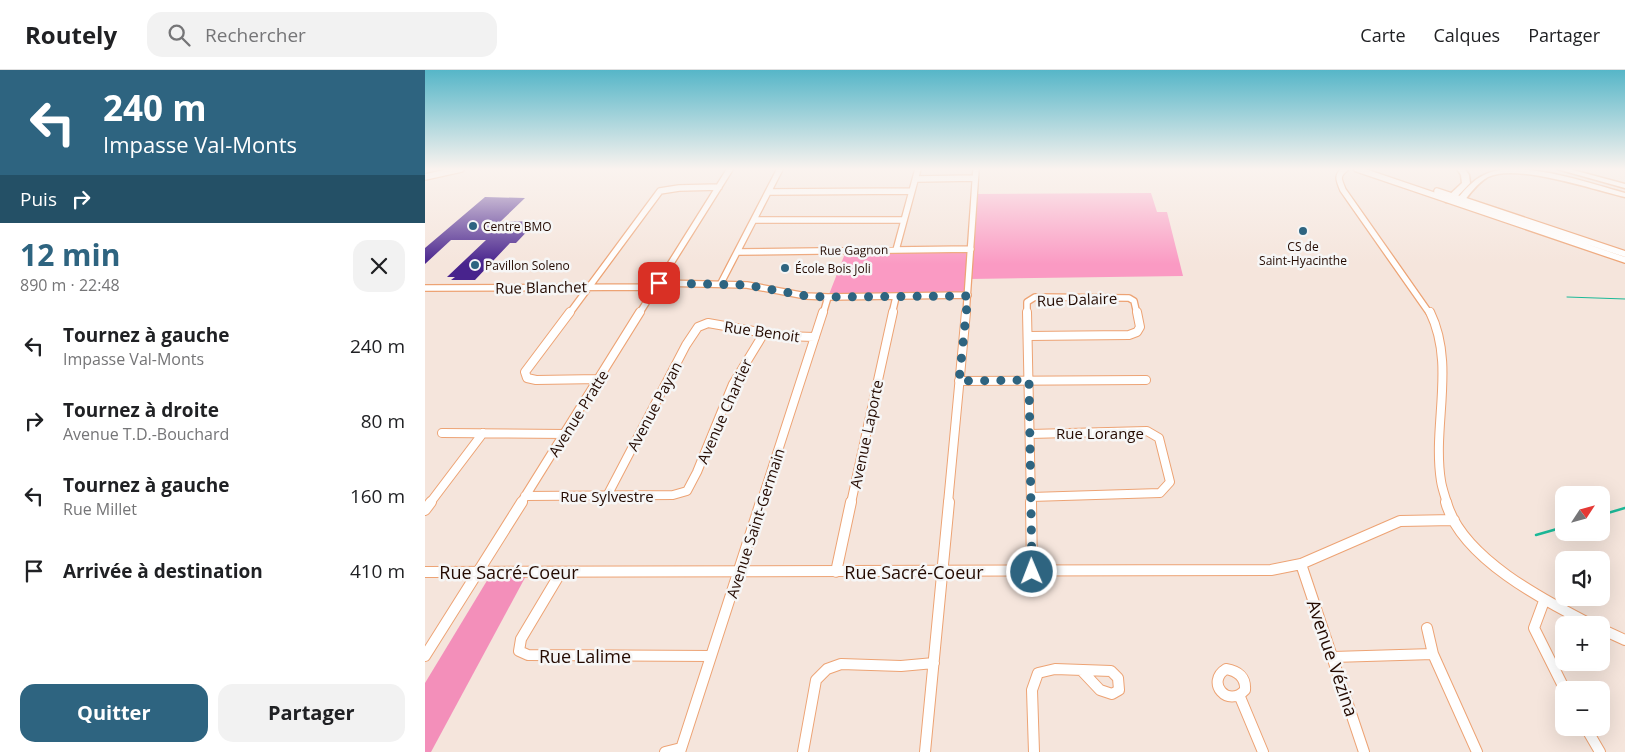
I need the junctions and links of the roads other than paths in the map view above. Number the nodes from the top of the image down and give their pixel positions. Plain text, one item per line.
1 (652, 201) edge
2 (711, 201) edge
3 (765, 201) edge
4 (909, 201) edge
5 (974, 201) edge
6 (1351, 201) edge
7 (1460, 201) joint
8 (755, 220) junction
9 (904, 220) junction
10 (971, 249) junction
11 (897, 250) junction
12 (738, 252) junction
13 (1625, 254) edge
14 (1625, 260) edge
15 (721, 283) junction
16 (658, 285) junction
17 (588, 286) junction
18 (425, 288) edge
19 (968, 296) junction
20 (828, 297) junction
21 (896, 297) junction
22 (708, 324) joint
23 (764, 333) junction
24 (1028, 336) junction
25 (815, 337) junction
26 (600, 379) junction
27 (1029, 380) junction
28 (1146, 380) dead end
29 (959, 381) junction
30 (442, 433) dead end
31 (483, 433) junction
32 (566, 434) junction
33 (1030, 434) junction
34 (687, 492) joint
35 (525, 496) junction
36 (607, 496) junction
37 (1031, 497) junction
38 (425, 510) edge
39 (1454, 520) junction
40 (1301, 564) junction
41 (425, 572) edge
42 (478, 572) junction
43 (561, 572) junction
44 (739, 572) junction
45 (836, 572) junction
46 (941, 572) junction
47 (1032, 572) junction
48 (1544, 601) junction
49 (1574, 616) edge
50 (1427, 628) dead end
51 (1610, 634) edge
52 (1625, 640) edge
53 (1433, 654) junction
54 (425, 656) edge
55 (711, 656) junction
56 (1333, 658) junction
57 (934, 662) junction
58 (1083, 672) dead end
59 (1560, 681) edge
60 (1240, 697) dead end
61 (1592, 736) edge
62 (681, 750) edge
63 (665, 752) edge
64 (803, 752) edge
65 (925, 752) edge
66 (1034, 752) edge
67 (1263, 752) edge
68 (1364, 752) edge
69 (1477, 752) edge
70 (1601, 752) edge

1 - 17 street
2 - 16 street, Avenue Pratte
3 - 8 street
4 - 9 street
5 - 10 street
6 - 39 street
7 - 13 street
7 - 14 street
8 - 9 street
8 - 12 street
9 - 11 street
10 - 11 street, Rue Gagnon
10 - 19 street
11 - 12 street, Rue Gagnon
12 - 15 street
15 - 16 street, Rue Blanchet
15 - 20 street, Rue Blanchet
16 - 17 street, Rue Blanchet
16 - 26 street, Avenue Pratte
17 - 18 street, Rue Blanchet
17 - 26 street
19 - 21 street, Rue Blanchet
19 - 29 street
20 - 21 street, Rue Blanchet
20 - 25 street, Avenue Saint-Germain
21 - 45 street, Avenue Laporte
22 - 23 street, Rue Benoit
22 - 36 street, Avenue Payan
23 - 25 street, Rue Benoit
23 - 34 street, Avenue Chartier
24 - 24 street, Rue Dalaire
24 - 27 street
25 - 44 street, Avenue Saint-Germain
26 - 32 street, Avenue Pratte
27 - 28 street
27 - 29 street
27 - 33 street
29 - 46 street
30 - 31 street
31 - 32 street
31 - 38 street
32 - 35 street, Avenue Pratte
33 - 37 street
33 - 37 street, Rue Lorange
34 - 36 street, Rue Sylvestre
35 - 36 street, Rue Sylvestre
35 - 42 street, Avenue Pratte
37 - 47 street
39 - 40 street, Rue Sacré-Coeur
39 - 48 street
40 - 47 street, Rue Sacré-Coeur
40 - 56 street, Avenue Vézina
41 - 42 street, Rue Sacré-Coeur
42 - 43 street, Rue Sacré-Coeur
42 - 54 street, Avenue Pratte
43 - 44 street, Rue Sacré-Coeur
43 - 55 street, Rue Lalime
44 - 45 street, Rue Sacré-Coeur
44 - 55 street, Avenue Saint-Germain
45 - 46 street, Rue Sacré-Coeur
46 - 47 street, Rue Sacré-Coeur
46 - 57 street
48 - 49 street
48 - 59 street
50 - 53 street
51 - 52 street
53 - 56 street
53 - 69 street
55 - 62 street, Avenue Saint-Germain
56 - 68 street, Avenue Vézina
57 - 64 street
57 - 65 street
58 - 66 street
60 - 67 street
61 - 70 street
62 - 63 street, Avenue Saint-Germain

